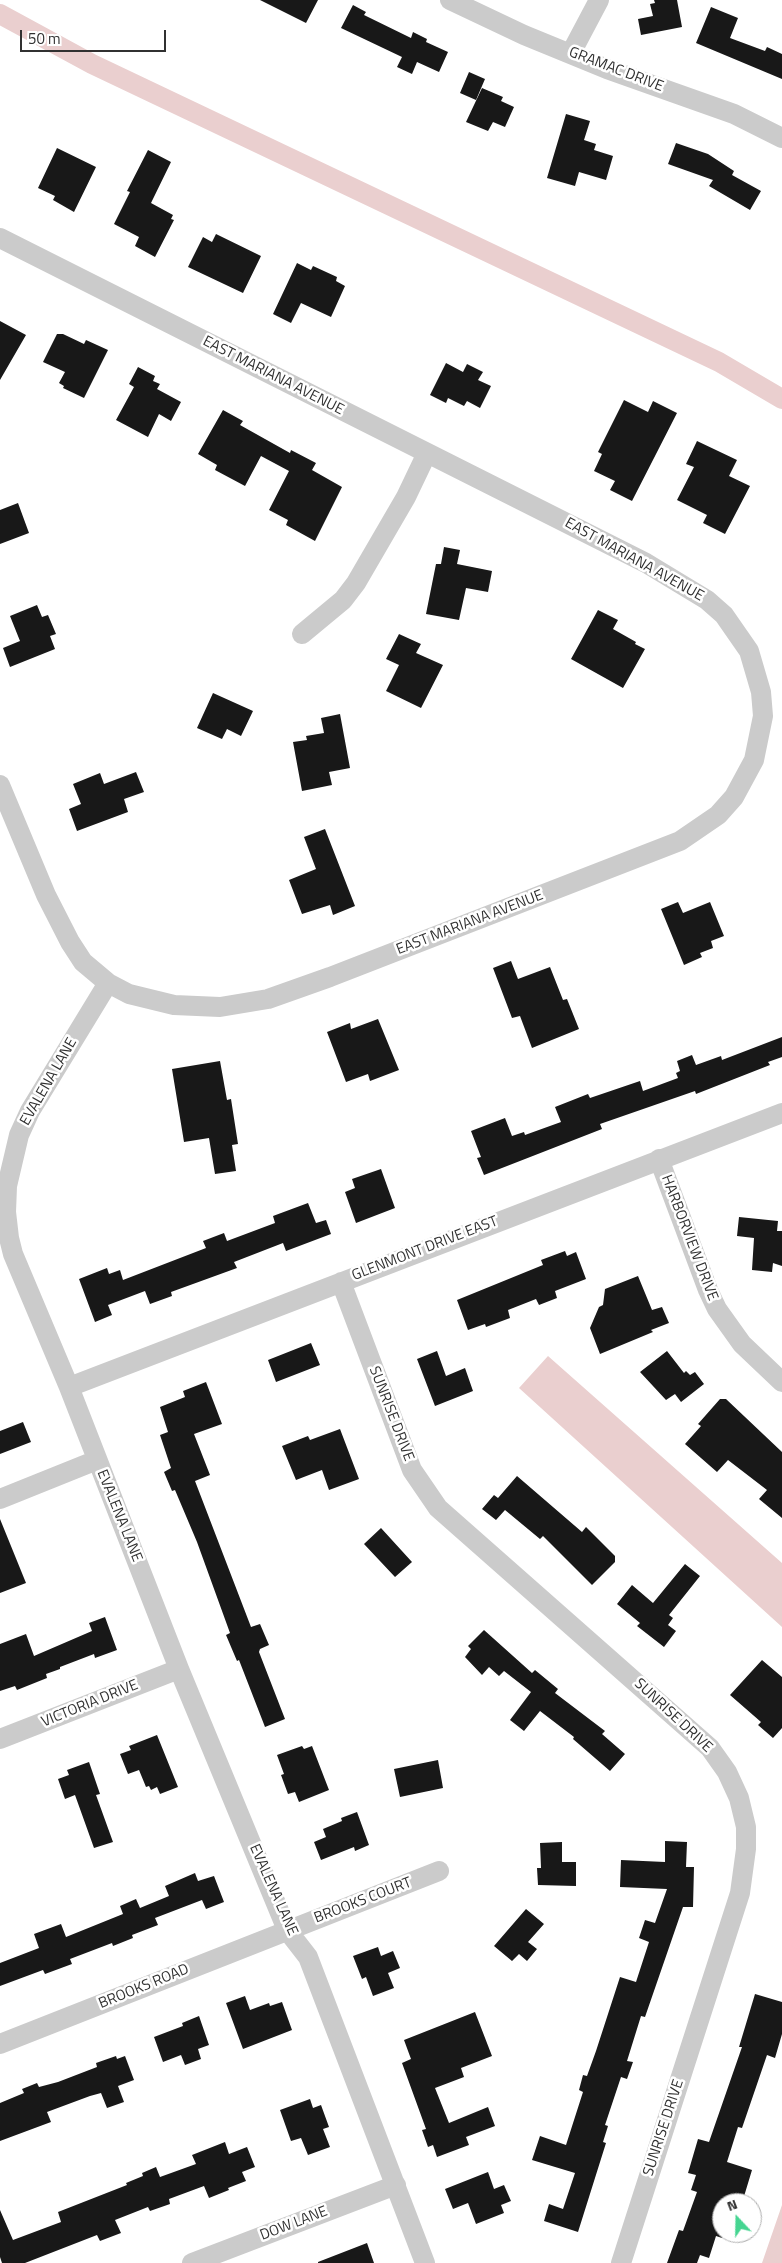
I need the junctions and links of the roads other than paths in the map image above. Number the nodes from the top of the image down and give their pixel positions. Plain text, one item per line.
1 (450, 0) edge
2 (599, 0) edge
3 (571, 53) junction
4 (782, 138) edge
5 (0, 238) edge
6 (427, 453) junction
7 (302, 634) dead end
8 (0, 785) edge
9 (108, 983) junction
10 (782, 1112) edge
11 (659, 1159) junction
12 (341, 1282) junction
13 (782, 1382) edge
14 (68, 1387) junction
15 (97, 1460) junction
16 (0, 1499) edge
17 (179, 1669) junction
18 (0, 1740) edge
19 (439, 1871) dead end
20 (287, 1930) junction
21 (0, 2044) edge
22 (396, 2185) junction
23 (192, 2263) edge
24 (425, 2263) edge
25 (621, 2263) edge

1 - 3 street, GRAMAC DRIVE
2 - 3 street
3 - 4 street, GRAMAC DRIVE
5 - 6 street, EAST MARIANA AVENUE
6 - 7 street
6 - 9 street, EAST MARIANA AVENUE
8 - 9 street
9 - 14 street, EVALENA LANE
10 - 11 street, GLENMONT DRIVE EAST
11 - 12 street, GLENMONT DRIVE EAST
11 - 13 street, HARBORVIEW DRIVE
12 - 14 street, GLENMONT DRIVE EAST
12 - 25 street, SUNRISE DRIVE
14 - 15 street, EVALENA LANE
15 - 16 street
15 - 17 street, EVALENA LANE
17 - 18 street, VICTORIA DRIVE
17 - 20 street, EVALENA LANE
19 - 20 street, BROOKS COURT
20 - 21 street, BROOKS ROAD
20 - 22 street, EVALENA LANE
22 - 23 street, DOW LANE
22 - 24 street, EVALENA LANE

